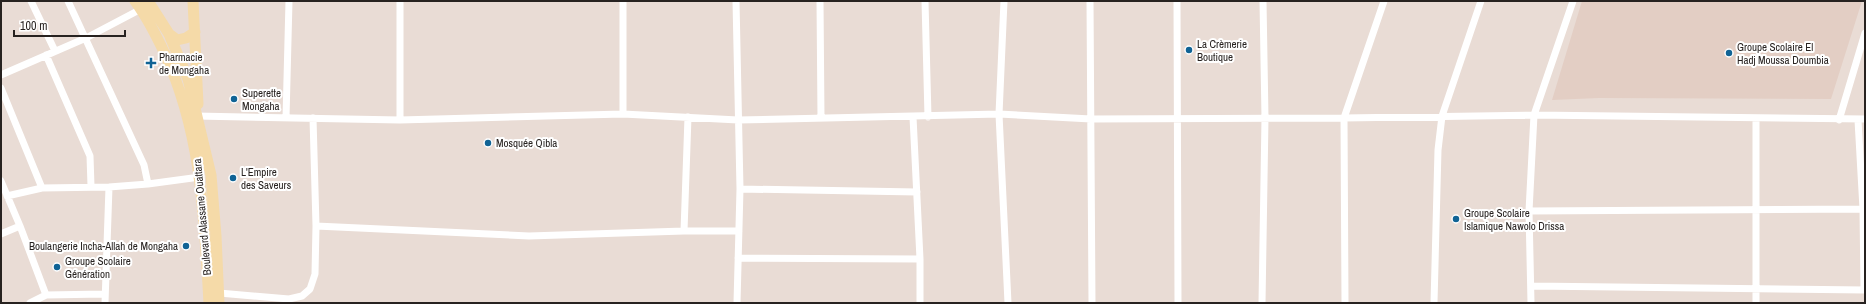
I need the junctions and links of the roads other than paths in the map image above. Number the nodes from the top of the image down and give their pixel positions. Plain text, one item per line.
1 (31, 1) edge
2 (68, 1) edge
3 (193, 1) edge
4 (289, 1) edge
5 (400, 1) edge
6 (623, 1) edge
7 (736, 1) edge
8 (820, 1) edge
9 (925, 1) edge
10 (1004, 1) edge
11 (1090, 1) edge
12 (1177, 1) edge
13 (1263, 1) edge
14 (1376, 1) edge
15 (1481, 1) edge
16 (1573, 1) edge
17 (1384, 3) edge
18 (144, 4) edge
19 (195, 32) junction
20 (1865, 33) edge
21 (170, 34) junction
22 (86, 38) junction
23 (55, 51) junction
24 (46, 55) junction
25 (1, 75) edge
26 (1, 88) edge
27 (623, 114) junction
28 (1000, 114) junction
29 (1534, 115) junction
30 (1442, 116) junction
31 (193, 117) junction
32 (688, 117) junction
33 (913, 117) junction
34 (928, 117) junction
35 (286, 118) junction
36 (313, 118) junction
37 (821, 118) junction
38 (1265, 118) junction
39 (1344, 118) junction
40 (1756, 118) junction
41 (1091, 119) junction
42 (1176, 119) junction
43 (400, 120) junction
44 (738, 120) junction
45 (1839, 120) junction
46 (1861, 120) edge
47 (200, 177) junction
48 (1, 181) edge
49 (148, 184) junction
50 (91, 186) junction
51 (109, 187) junction
52 (42, 188) junction
53 (740, 188) junction
54 (917, 192) junction
55 (7, 196) junction
56 (1864, 209) edge
57 (1755, 210) junction
58 (1530, 211) junction
59 (20, 226) junction
60 (316, 226) junction
61 (684, 231) junction
62 (739, 232) junction
63 (1, 234) edge
64 (738, 258) junction
65 (920, 258) junction
66 (1532, 286) junction
67 (1756, 290) junction
68 (1865, 290) edge
69 (104, 294) junction
70 (46, 295) junction
71 (219, 298) edge
72 (30, 303) edge
73 (105, 303) edge
74 (209, 303) edge
75 (737, 303) edge
76 (920, 303) edge
77 (1008, 303) edge
78 (1092, 303) edge
79 (1178, 303) edge
80 (1262, 303) edge
81 (1345, 303) edge
82 (1434, 303) edge
83 (1531, 303) edge
84 (1756, 303) edge

1 - 23 street
2 - 22 street
3 - 19 main road
4 - 35 street
5 - 43 street
6 - 27 street
7 - 44 street
8 - 37 street
9 - 34 street
10 - 28 street
11 - 41 street
12 - 42 street
13 - 38 street
14 - 17 street
15 - 30 street
16 - 29 street
17 - 39 street
18 - 21 main road, Boulevard Alassane Ouattara
18 - 22 street
18 - 31 main road, Boulevard Alassane Ouattara
19 - 21 main road
19 - 31 main road
20 - 45 street
21 - 31 main road, Boulevard Alassane Ouattara
22 - 23 street
22 - 49 street
23 - 24 street
24 - 25 street
24 - 50 street
26 - 52 street
27 - 32 street
27 - 43 street
28 - 34 street
28 - 41 street
28 - 77 street
29 - 30 street
29 - 40 street
29 - 58 street
30 - 39 street
30 - 82 street
31 - 35 street
31 - 47 main road, Boulevard Alassane Ouattara
31 - 71 main road, Boulevard Alassane Ouattara
32 - 44 street
32 - 61 street
33 - 34 street
33 - 37 street
33 - 54 street
35 - 36 street
36 - 43 street
36 - 60 street
37 - 44 street
38 - 39 street
38 - 42 street
38 - 80 street
39 - 81 street
40 - 45 street
40 - 57 street
41 - 42 street
41 - 78 street
42 - 79 street
44 - 53 street
45 - 46 street
46 - 56 street
47 - 49 street
47 - 74 main road, Boulevard Alassane Ouattara
48 - 55 street
49 - 51 street
50 - 51 street
50 - 52 street
51 - 69 street
52 - 55 street
53 - 54 street
53 - 62 street
54 - 65 street
55 - 59 street
56 - 57 street
56 - 68 street
57 - 58 street
57 - 67 street
58 - 66 street
59 - 63 street
59 - 70 street
60 - 61 street
60 - 71 street
61 - 62 street
62 - 64 street
64 - 65 street
64 - 75 street
65 - 76 street
66 - 67 street
66 - 83 street
67 - 68 street
67 - 84 street
69 - 70 street
69 - 73 street
70 - 72 street

